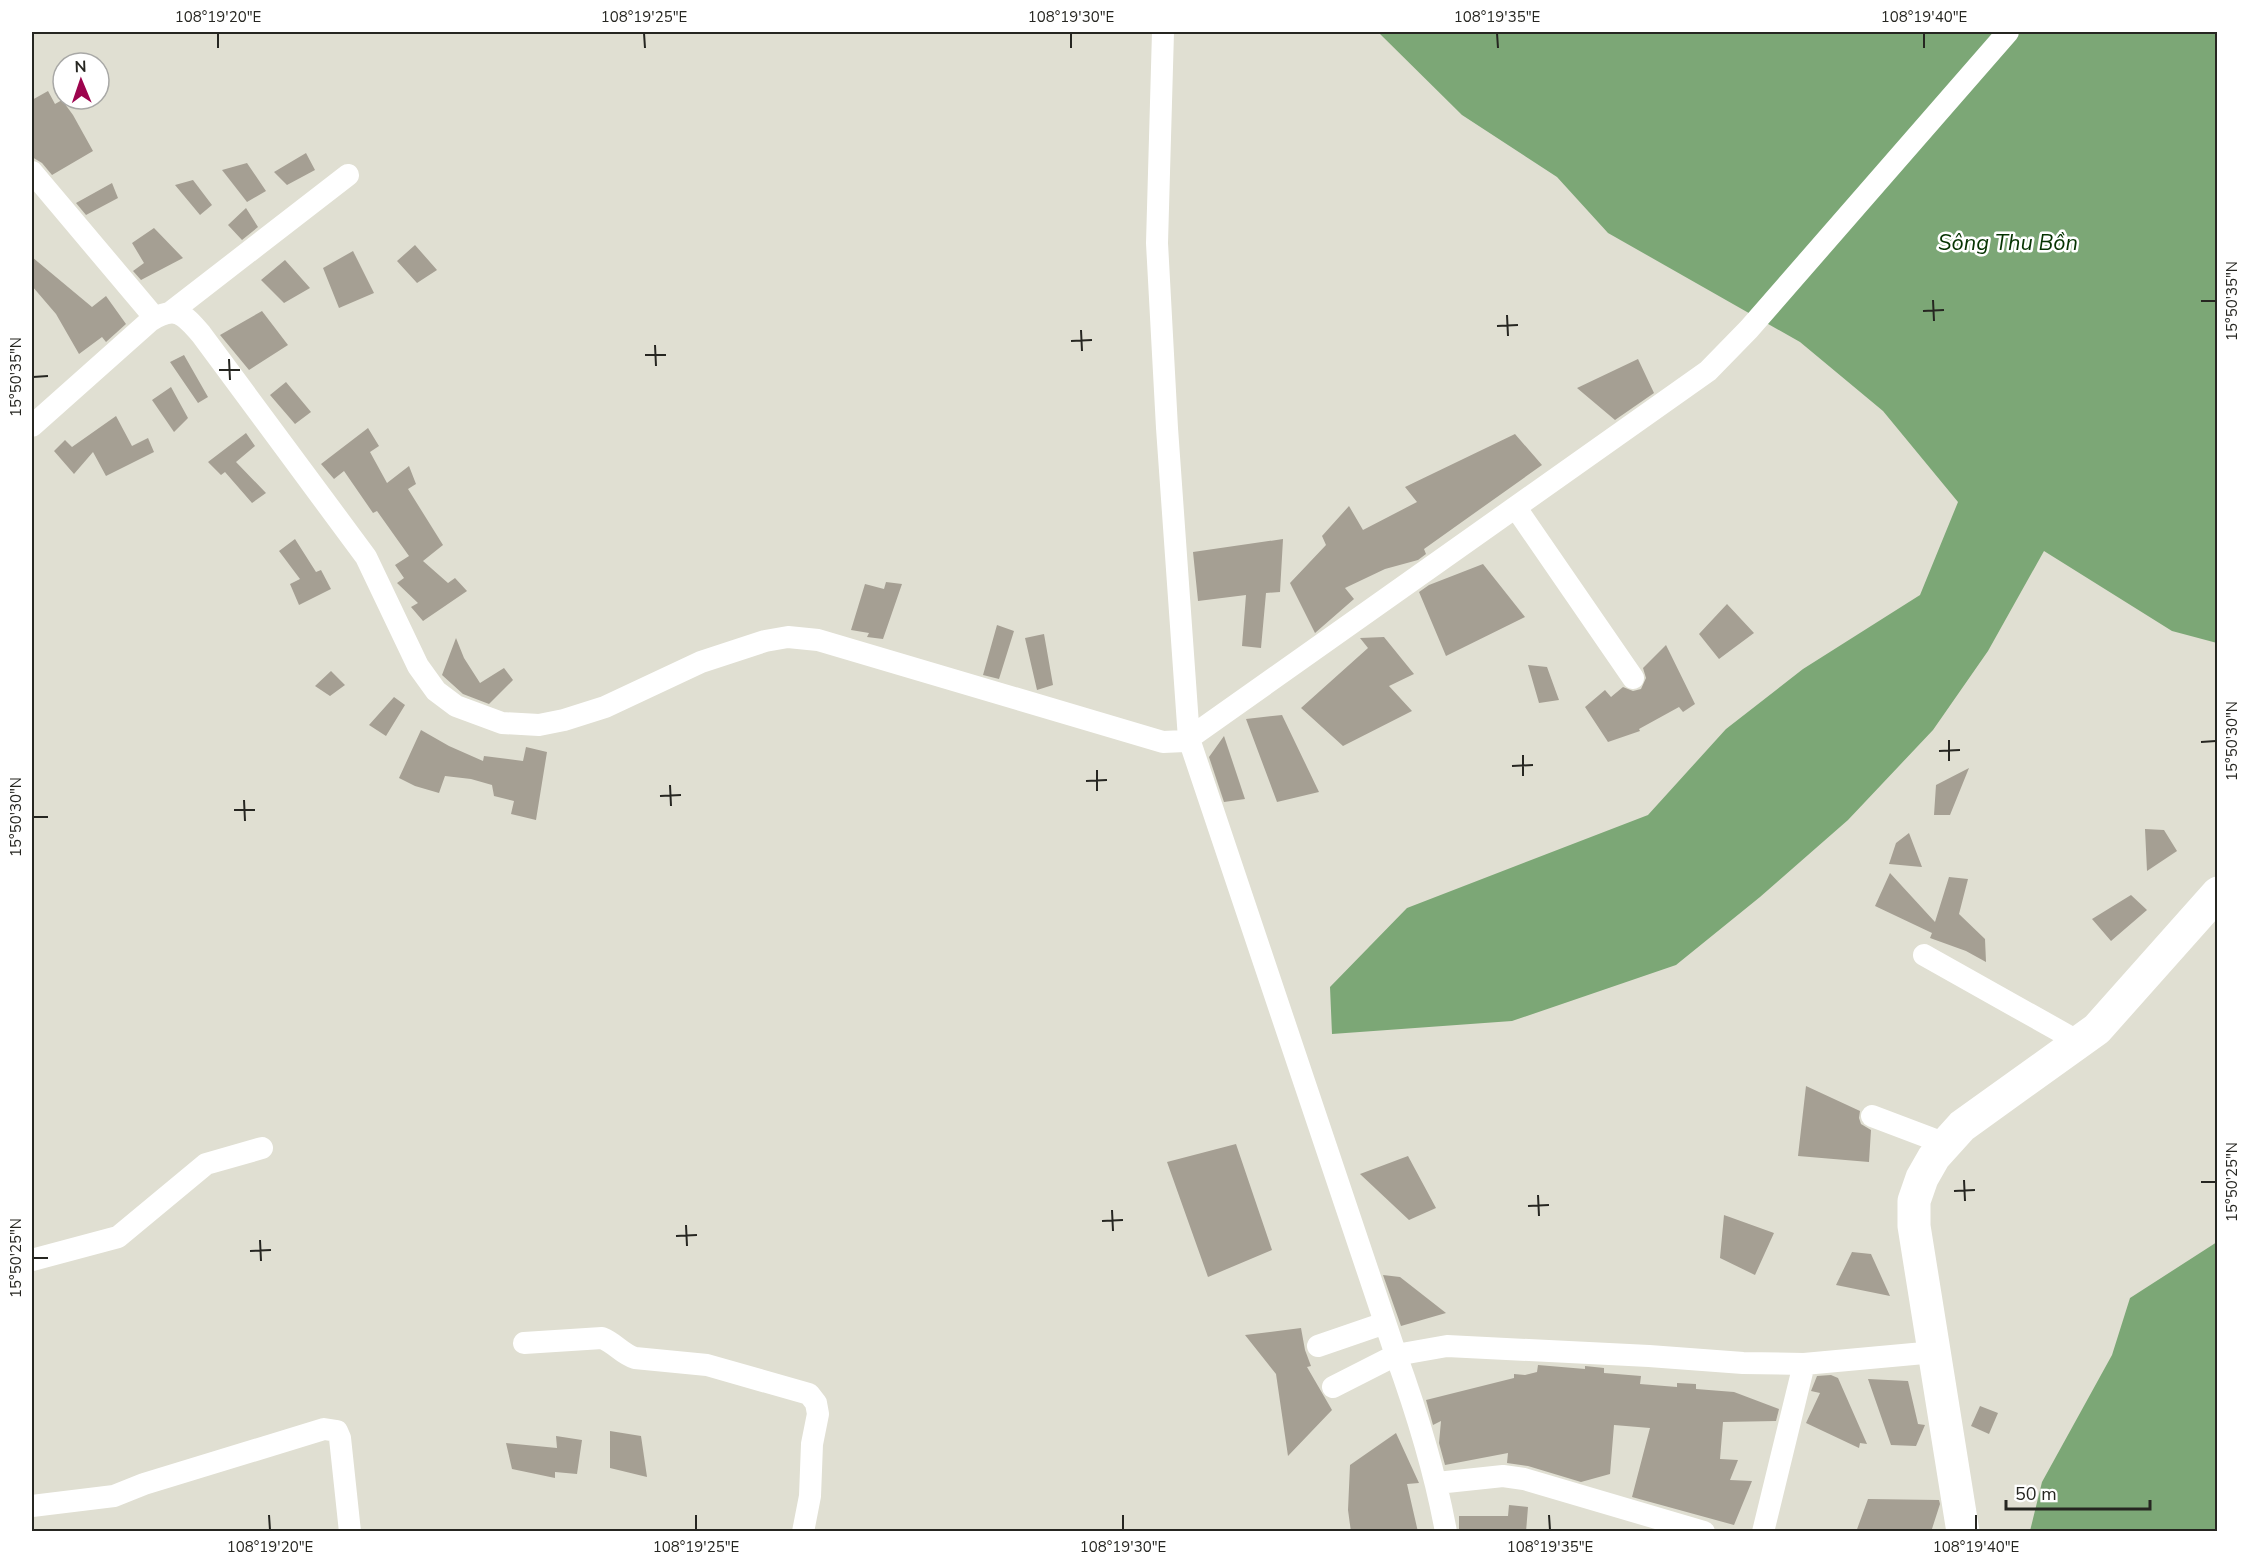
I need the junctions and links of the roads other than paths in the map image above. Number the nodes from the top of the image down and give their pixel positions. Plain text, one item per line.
1 (1163, 32) edge
2 (2008, 32) edge
3 (32, 172) edge
4 (348, 175) dead end
5 (163, 315) junction
6 (32, 426) edge
7 (1516, 508) junction
8 (1633, 678) dead end
9 (1189, 739) junction
10 (2217, 893) edge
11 (1924, 955) dead end
12 (2079, 1042) junction
13 (1872, 1116) dead end
14 (1946, 1144) junction
15 (262, 1148) dead end
16 (32, 1260) edge
17 (1385, 1323) junction
18 (524, 1343) dead end
19 (1318, 1346) dead end
20 (1935, 1352) junction
21 (1396, 1355) junction
22 (1804, 1364) junction
23 (1333, 1387) dead end
24 (1437, 1483) junction
25 (32, 1506) edge
26 (350, 1532) edge
27 (803, 1532) edge
28 (1446, 1532) edge
29 (1704, 1532) edge
30 (1763, 1532) edge
31 (1963, 1532) edge

1 - 9 street
2 - 7 street
3 - 5 street
4 - 5 street
5 - 6 street
5 - 9 street
7 - 8 street
7 - 9 street
9 - 17 street
10 - 12 street
11 - 12 street
12 - 14 street
13 - 14 street
14 - 20 street
15 - 16 street
17 - 19 street
17 - 21 street
18 - 27 street
20 - 22 street
20 - 31 street
21 - 22 street
21 - 23 street
21 - 24 street
22 - 30 street
24 - 28 street
24 - 29 street
25 - 26 street

